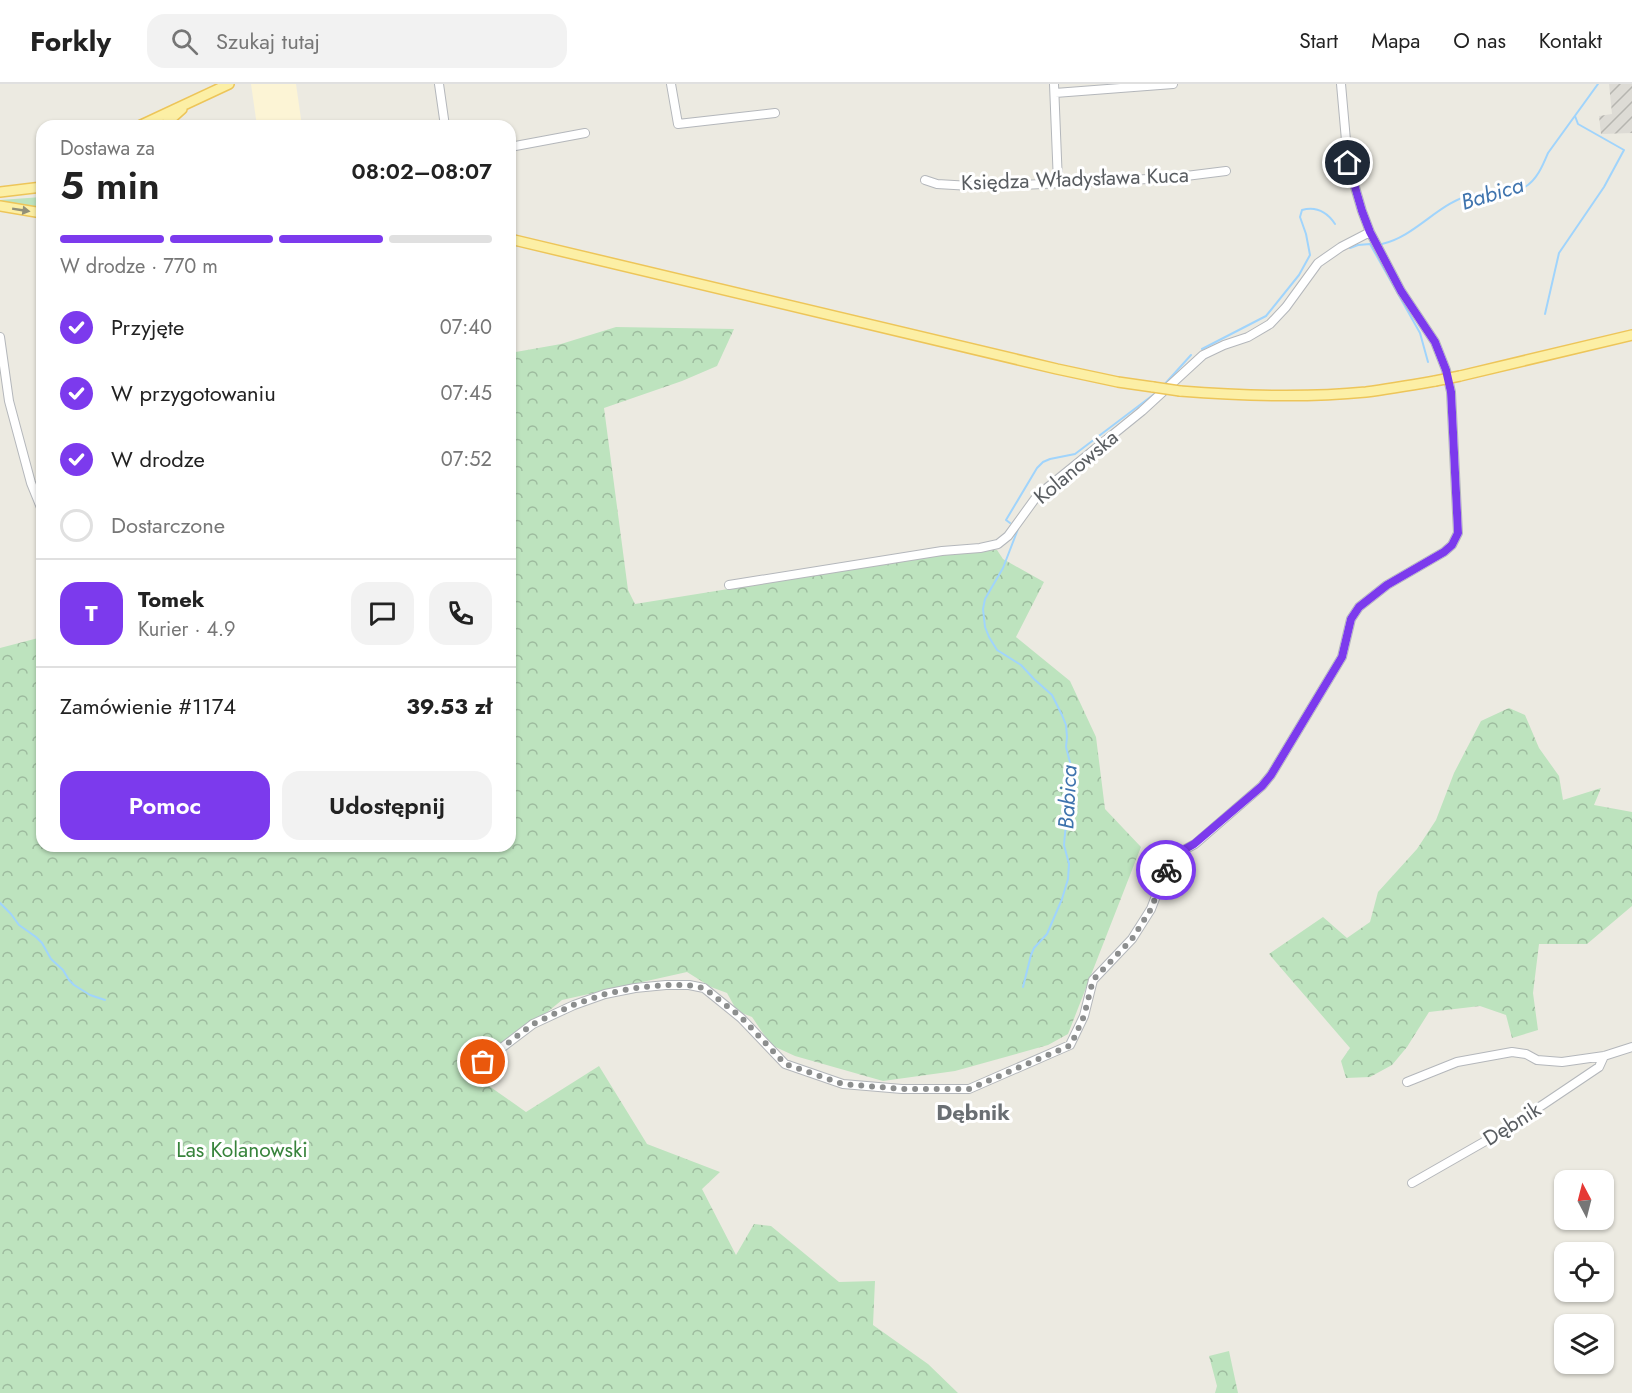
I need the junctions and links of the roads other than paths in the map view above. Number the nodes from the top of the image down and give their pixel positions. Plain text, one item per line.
1 (229, 84) edge
2 (439, 84) edge
3 (671, 84) edge
4 (1054, 84) edge
5 (1173, 84) edge
6 (1341, 84) edge
7 (1055, 93) junction
8 (191, 102) junction
9 (775, 113) dead end
10 (152, 120) edge
11 (170, 120) edge
12 (444, 120) edge
13 (585, 133) dead end
14 (516, 146) edge
15 (1226, 171) dead end
16 (925, 180) dead end
17 (1058, 183) junction
18 (36, 188) edge
19 (36, 192) edge
20 (0, 193) edge
21 (0, 206) edge
22 (36, 212) edge
23 (1370, 232) junction
24 (516, 240) edge
25 (1632, 335) edge
26 (0, 337) edge
27 (36, 495) edge
28 (729, 585) dead end
29 (1632, 1047) edge
30 (1604, 1056) junction
31 (467, 1074) dead end
32 (1407, 1082) dead end
33 (1412, 1183) dead end

1 - 8 main road
2 - 12 street
3 - 9 street
4 - 7 street
5 - 7 street
6 - 23 street
7 - 17 street
8 - 10 main road
8 - 11 main road
13 - 14 street
15 - 17 street, Księdza Władysława Kuca
16 - 17 street, Księdza Władysława Kuca
18 - 20 main road
19 - 20 main road
21 -> 22 main road
23 - 28 street, Kolanowska
23 - 31 street
24 - 25 main road, bridge
26 - 27 street
29 - 30 street, Dębnik
30 - 32 street, Dębnik
30 - 33 street, Dębnik

